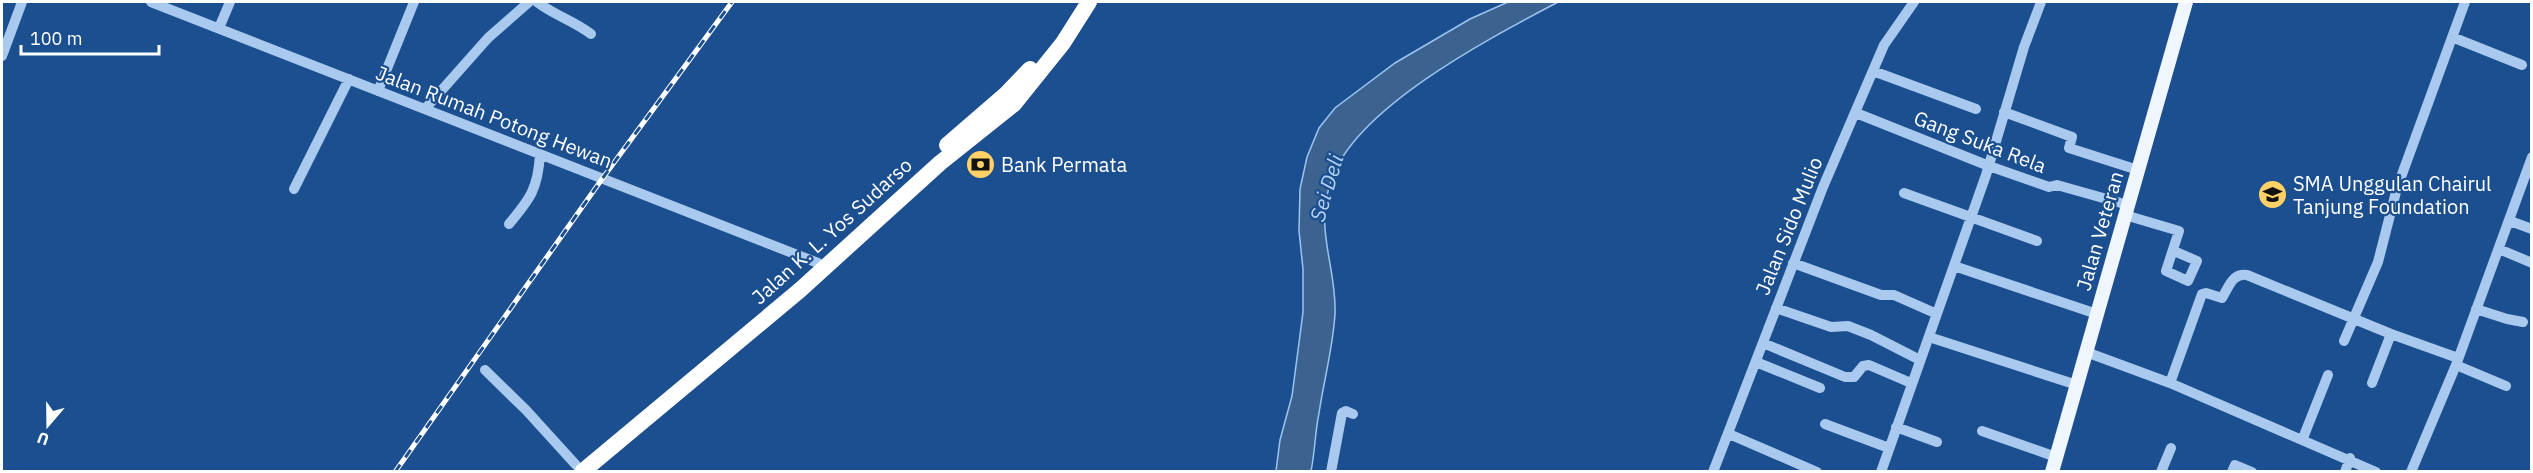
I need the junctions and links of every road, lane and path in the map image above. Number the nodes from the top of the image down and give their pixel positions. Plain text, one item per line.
1 (22, 2) edge
2 (151, 2) edge
3 (230, 2) edge
4 (414, 2) edge
5 (529, 2) edge
6 (537, 2) edge
7 (1076, 2) edge
8 (1089, 2) edge
9 (1914, 2) edge
10 (2041, 2) edge
11 (2186, 2) edge
12 (2465, 2) edge
13 (219, 28) junction
14 (591, 34) dead end
15 (2452, 37) junction
16 (2, 56) edge
17 (2522, 65) dead end
18 (1874, 71) junction
19 (349, 79) junction
20 (378, 91) junction
21 (425, 109) junction
22 (1976, 109) dead end
23 (2004, 112) junction
24 (1856, 113) junction
25 (540, 154) junction
26 (2532, 157) edge
27 (1989, 166) junction
28 (2138, 170) junction
29 (294, 189) dead end
30 (1904, 193) dead end
31 (2127, 210) junction
32 (1971, 217) junction
33 (2510, 220) junction
34 (509, 224) dead end
35 (2532, 229) edge
36 (2037, 241) dead end
37 (2499, 249) junction
38 (2174, 252) dead end
39 (1793, 263) junction
40 (2532, 263) edge
41 (821, 266) junction
42 (1954, 266) junction
43 (1776, 308) junction
44 (2476, 309) junction
45 (1938, 314) junction
46 (2097, 314) junction
47 (2354, 318) junction
48 (2523, 322) dead end
49 (2391, 334) junction
50 (1929, 336) junction
51 (2344, 341) dead end
52 (1763, 343) junction
53 (2086, 352) junction
54 (1920, 360) junction
55 (2457, 361) junction
56 (1756, 362) junction
57 (485, 370) dead end
58 (2328, 375) dead end
59 (1911, 383) junction
60 (2170, 383) junction
61 (2372, 383) dead end
62 (2077, 385) junction
63 (2506, 386) dead end
64 (1820, 388) dead end
65 (1353, 414) dead end
66 (1825, 424) dead end
67 (1896, 427) junction
68 (1982, 431) dead end
69 (1729, 434) junction
70 (2303, 438) junction
71 (1937, 442) dead end
72 (1889, 447) junction
73 (2171, 448) dead end
74 (2056, 457) junction
75 (2350, 458) junction
76 (576, 469) edge
77 (1331, 471) edge
78 (1713, 471) edge
79 (1817, 471) edge
80 (1881, 471) edge
81 (2052, 471) edge
82 (2161, 471) edge
83 (2232, 471) edge
84 (2252, 471) edge
85 (2345, 471) edge
86 (2376, 471) edge
87 (2411, 471) edge

1 - 16 street
2 - 13 street, Jalan Rumah Potong Hewan
3 - 13 street
4 - 20 street
5 - 21 street
6 - 14 street
7 - 41 highway, Jalan K. L. Yos Sudarso
8 - 41 highway, Jalan K. L. Yos Sudarso
9 - 18 street, Jalan Sido Mulio
10 - 23 street
11 - 28 main road, Jalan Veteran
12 - 15 street
13 - 19 street, Jalan Rumah Potong Hewan
15 - 17 street
15 - 47 street
18 - 22 street
18 - 24 street, Jalan Sido Mulio
19 - 20 street, Jalan Rumah Potong Hewan
19 - 29 street
20 - 21 street, Jalan Rumah Potong Hewan
21 - 25 street, Jalan Rumah Potong Hewan
23 - 27 street
23 - 28 street
24 - 27 street, Gang Suka Rela
24 - 39 street, Jalan Sido Mulio
25 - 34 street
25 - 41 street, Jalan Rumah Potong Hewan
26 - 33 street
27 - 31 street, Gang Suka Rela
27 - 32 street
28 - 31 main road, Jalan Veteran
30 - 32 street
31 - 38 street, Gang Suka Rela
31 - 46 main road, Jalan Veteran
32 - 36 street
32 - 42 street
33 - 35 street
33 - 37 street
37 - 40 street
37 - 44 street
39 - 43 street, Jalan Sido Mulio
39 - 45 street
41 - 76 highway, Jalan K. L. Yos Sudarso
42 - 45 street
42 - 46 street
43 - 52 street, Jalan Sido Mulio
43 - 54 street
44 - 48 street
44 - 55 street
45 - 50 street
46 - 53 main road, Jalan Veteran
47 - 49 street
47 - 51 street
47 - 60 street
49 - 55 street
49 - 61 street
50 - 54 street
50 - 62 street
52 - 56 street, Jalan Sido Mulio
52 - 59 street
53 - 60 street
53 - 62 main road, Jalan Veteran
54 - 59 street
55 - 63 street
55 - 87 street
56 - 64 street
56 - 69 street, Jalan Sido Mulio
57 - 76 street
58 - 70 street
59 - 67 street
60 - 70 street
62 - 74 main road, Jalan Veteran
65 - 77 street
66 - 72 street
67 - 71 street
67 - 72 street
68 - 74 street
69 - 78 street, Jalan Sido Mulio
69 - 79 street
70 - 75 street
72 - 80 street
73 - 82 street
74 - 81 main road, Jalan Veteran
75 - 85 street
75 - 86 street
83 - 84 street

